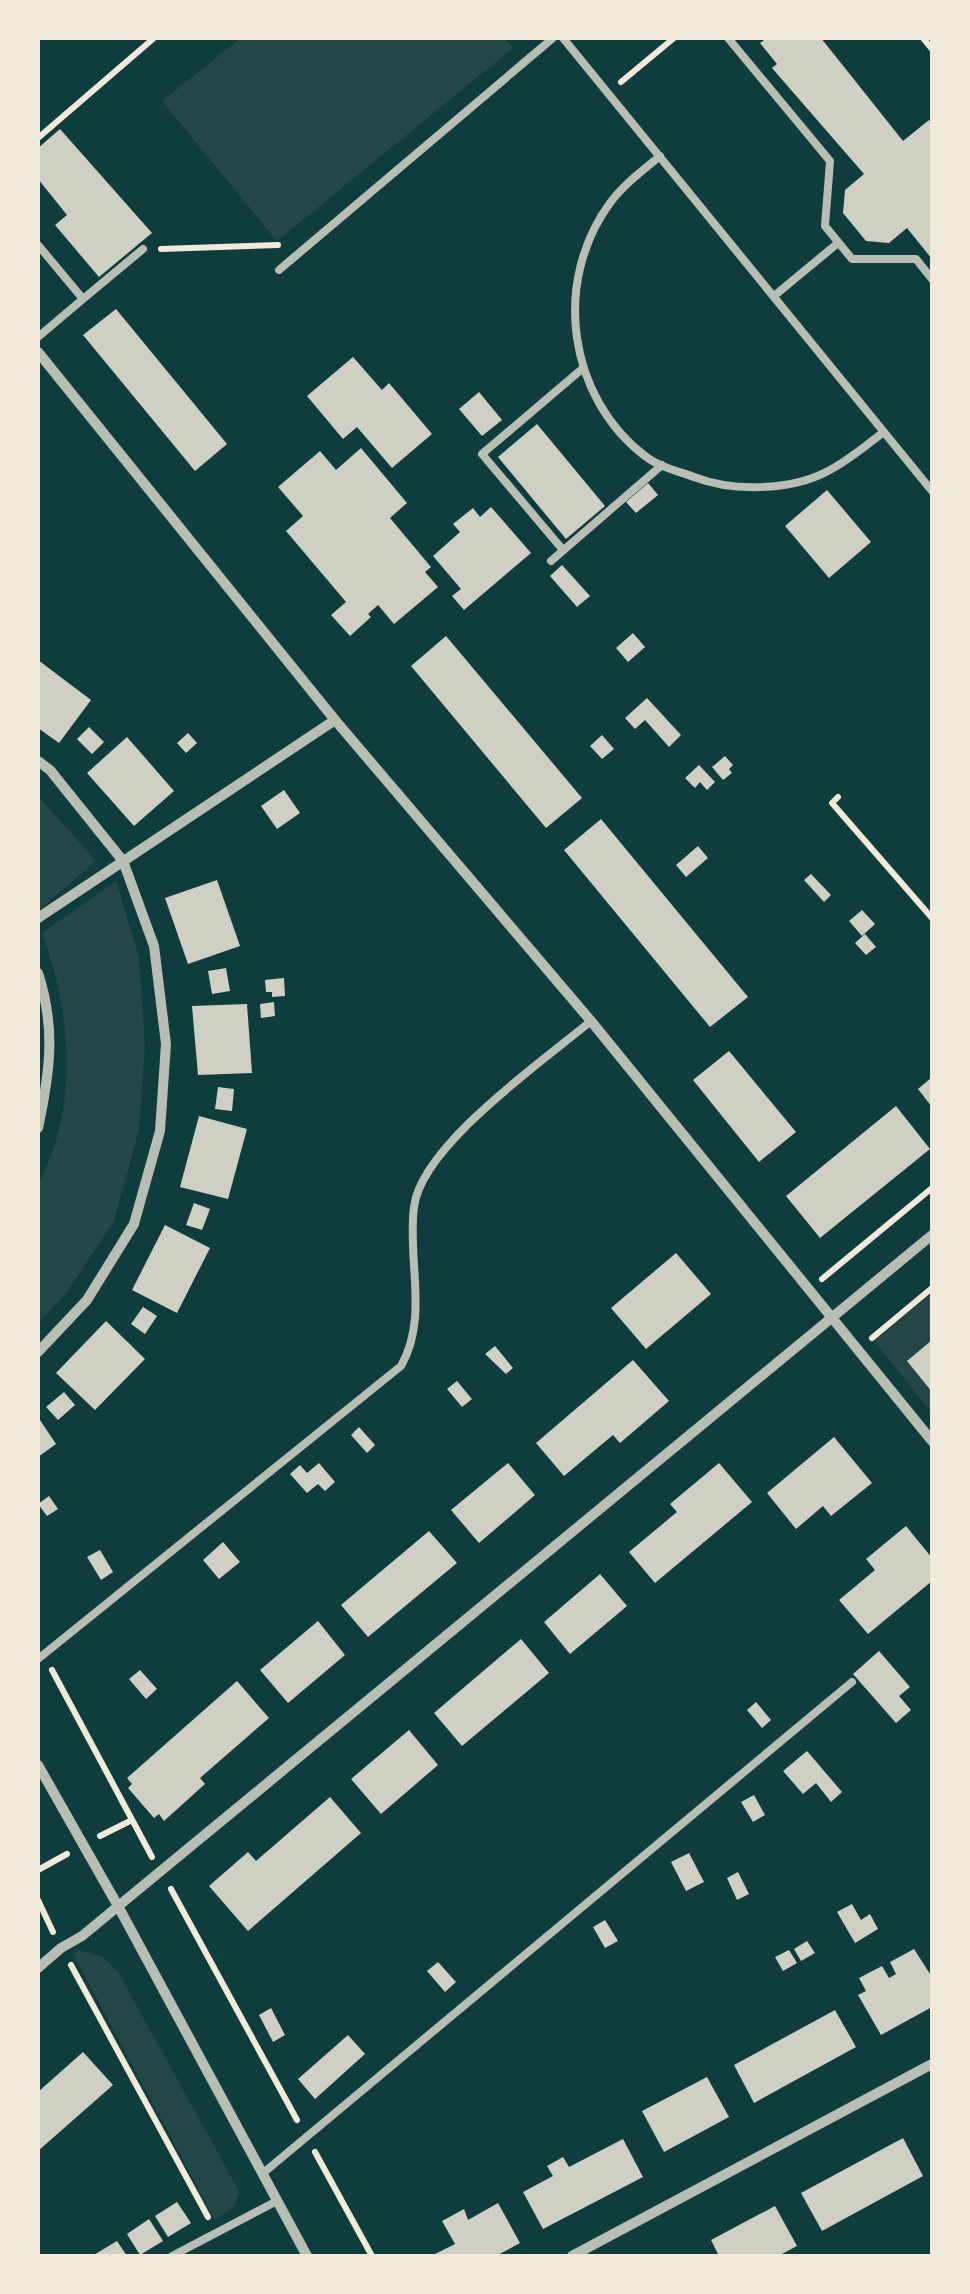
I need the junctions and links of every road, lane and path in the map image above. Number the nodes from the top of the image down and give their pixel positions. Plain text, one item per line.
1 (154, 38) edge
2 (553, 38) edge
3 (563, 38) edge
4 (674, 38) edge
5 (728, 38) edge
6 (923, 38) edge
7 (932, 49) edge
8 (608, 92) junction
9 (38, 138) edge
10 (660, 156) junction
11 (838, 242) junction
12 (310, 244) junction
13 (38, 245) edge
14 (144, 250) joint
15 (279, 270) dead end
16 (932, 280) edge
17 (774, 296) junction
18 (83, 299) junction
19 (38, 337) edge
20 (38, 352) edge
21 (582, 370) junction
22 (884, 432) junction
23 (662, 465) junction
24 (932, 491) edge
25 (563, 550) junction
26 (550, 561) dead end
27 (335, 720) junction
28 (38, 760) edge
29 (838, 798) dead end
30 (123, 861) junction
31 (38, 918) edge
32 (932, 918) edge
33 (38, 973) edge
34 (591, 1020) junction
35 (38, 1128) edge
36 (932, 1188) edge
37 (932, 1235) edge
38 (932, 1288) edge
39 (810, 1289) junction
40 (831, 1319) junction
41 (858, 1350) junction
42 (38, 1352) edge
43 (932, 1441) edge
44 (40, 1656) edge
45 (852, 1682) dead end
46 (38, 1764) edge
47 (160, 1871) junction
48 (38, 1900) edge
49 (118, 1906) junction
50 (60, 1948) junction
51 (38, 1968) edge
52 (932, 2064) edge
53 (306, 2136) junction
54 (262, 2174) junction
55 (276, 2201) junction
56 (218, 2234) junction
57 (172, 2256) edge
58 (307, 2256) edge
59 (372, 2256) edge
60 (572, 2256) edge

1 - 9 path
2 - 12 lane
3 - 8 lane
4 - 8 path
5 - 11 lane
6 - 7 path
8 - 10 lane
10 - 17 lane
10 - 21 lane
11 - 16 lane
11 - 17 lane
12 - 14 path
12 - 15 lane
13 - 18 lane
14 - 18 lane
17 - 22 lane
18 - 19 lane
20 - 27 street
21 - 23 lane
21 - 25 lane
22 - 23 lane
22 - 24 lane
23 - 25 lane
25 - 26 lane
27 - 30 street
27 - 34 street
28 - 30 street
29 - 32 path
30 - 31 street
30 - 42 street
33 - 35 street
34 - 39 street
34 - 44 lane
36 - 39 path
37 - 40 street
38 - 41 path
39 - 40 street
40 - 41 street
40 - 47 street
41 - 43 street
44 - 47 path
45 - 53 lane
46 - 49 street
47 - 49 street
47 - 53 path
48 - 50 path
49 - 50 street
49 - 54 street
50 - 51 street
50 - 56 path
52 - 60 street
53 - 54 lane
53 - 59 path
54 - 55 street
55 - 56 lane
55 - 58 street
56 - 57 lane

